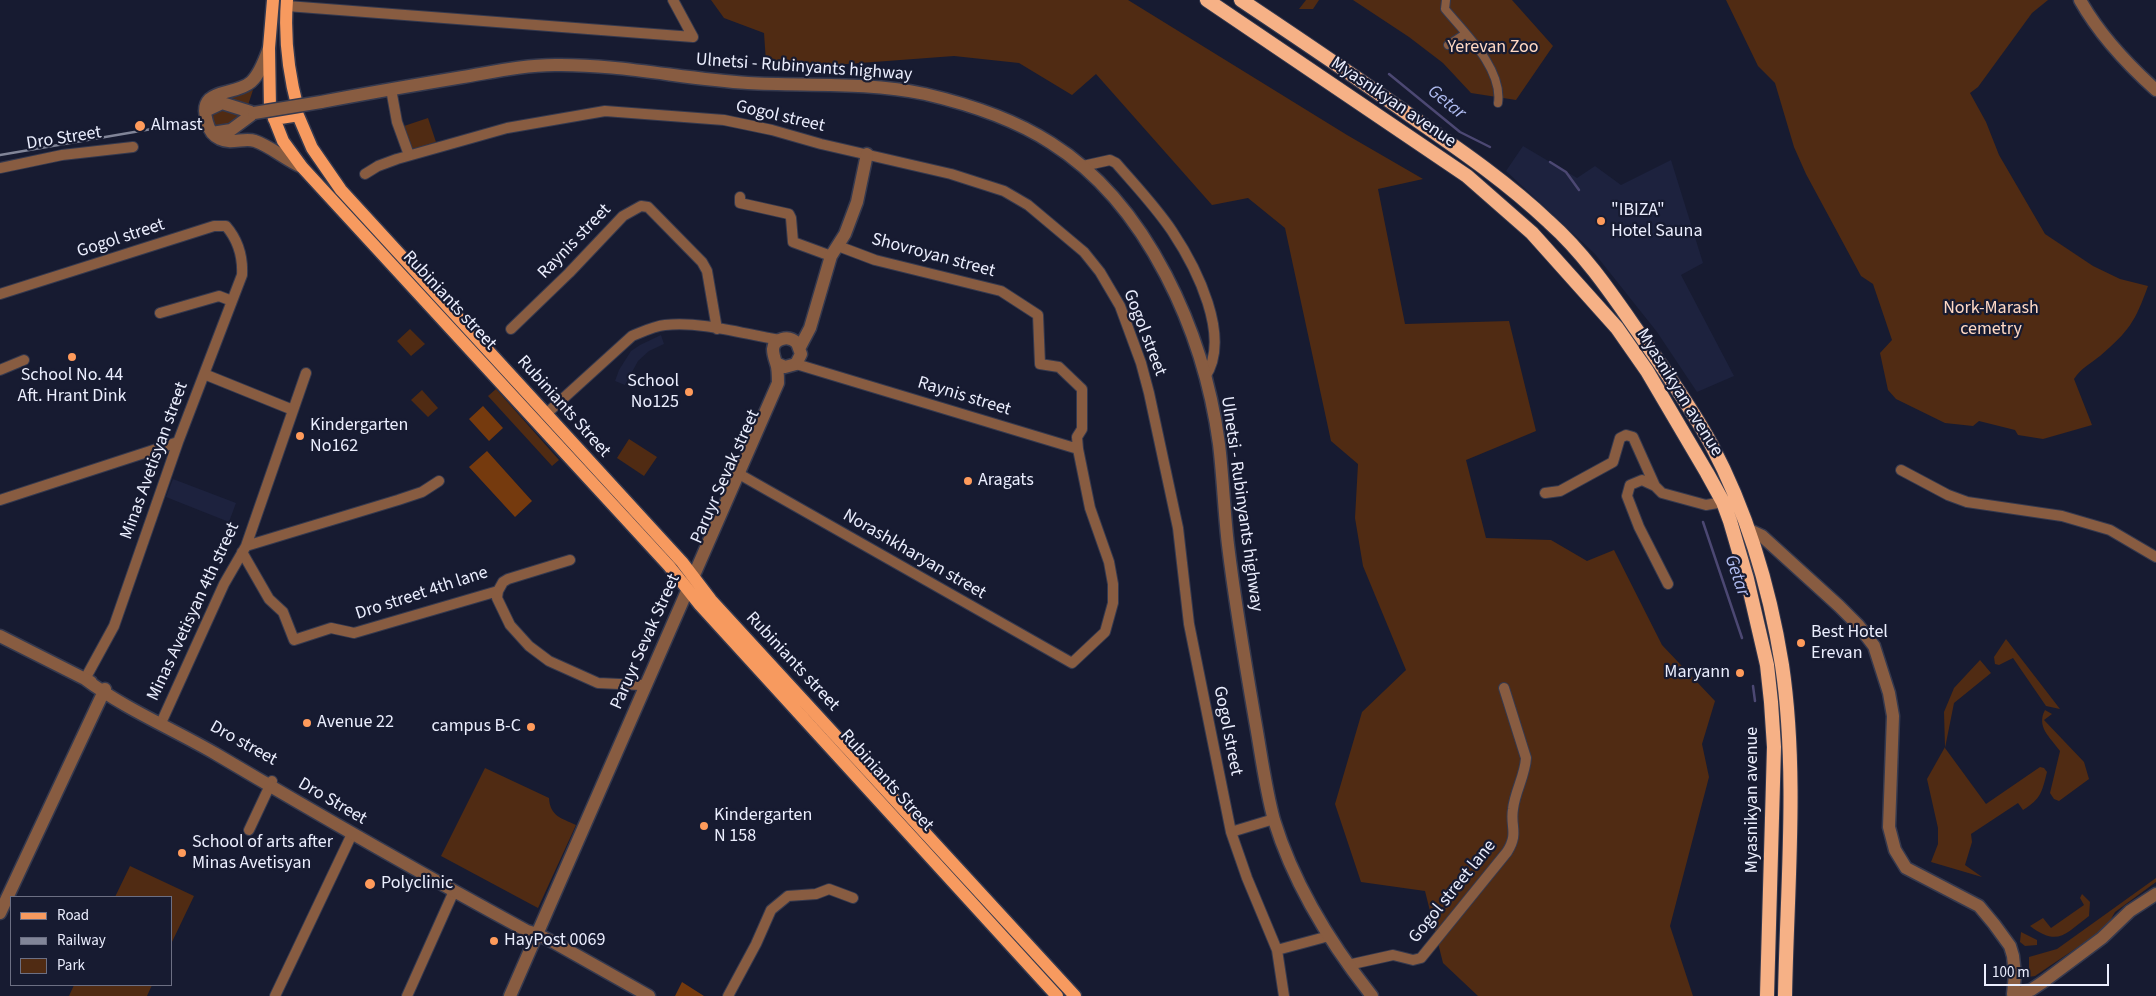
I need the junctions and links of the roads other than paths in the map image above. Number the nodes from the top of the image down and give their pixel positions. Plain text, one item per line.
1 (273, 0) edge
2 (673, 0) edge
3 (1207, 0) edge
4 (1241, 0) edge
5 (1440, 0) edge
6 (1446, 0) edge
7 (2080, 0) edge
8 (287, 3) edge
9 (1445, 9) junction
10 (1465, 34) junction
11 (1448, 45) dead end
12 (269, 48) junction
13 (2153, 83) edge
14 (292, 89) junction
15 (391, 89) junction
16 (269, 93) junction
17 (1498, 103) dead end
18 (205, 111) junction
19 (254, 113) junction
20 (297, 113) junction
21 (274, 119) junction
22 (212, 133) junction
23 (133, 147) dead end
24 (867, 154) junction
25 (409, 155) junction
26 (1083, 166) junction
27 (302, 167) junction
28 (0, 168) edge
29 (365, 174) dead end
30 (740, 197) dead end
31 (240, 251) joint
32 (834, 251) junction
33 (0, 294) edge
34 (232, 301) junction
35 (160, 313) dead end
36 (511, 329) dead end
37 (717, 329) junction
38 (776, 344) junction
39 (796, 355) junction
40 (24, 360) dead end
41 (776, 363) junction
42 (0, 370) edge
43 (306, 373) dead end
44 (204, 374) junction
45 (1205, 377) junction
46 (293, 410) junction
47 (546, 414) junction
48 (178, 442) junction
49 (1078, 449) junction
50 (1901, 470) dead end
51 (742, 475) junction
52 (439, 481) dead end
53 (1655, 486) junction
54 (1545, 493) dead end
55 (0, 500) edge
56 (1723, 502) junction
57 (1747, 529) junction
58 (244, 549) junction
59 (2156, 557) edge
60 (570, 560) dead end
61 (1668, 584) dead end
62 (694, 587) junction
63 (498, 591) junction
64 (0, 636) edge
65 (1072, 663) joint
66 (85, 679) junction
67 (647, 684) junction
68 (1504, 688) dead end
69 (105, 691) junction
70 (162, 721) junction
71 (271, 783) junction
72 (1274, 819) junction
73 (249, 830) dead end
74 (1230, 832) junction
75 (352, 834) junction
76 (454, 891) junction
77 (2156, 894) edge
78 (853, 898) dead end
79 (0, 913) edge
80 (541, 935) junction
81 (1329, 936) junction
82 (1276, 950) junction
83 (1348, 965) junction
84 (2013, 995) edge
85 (275, 996) edge
86 (407, 996) edge
87 (510, 996) edge
88 (518, 996) edge
89 (649, 996) edge
90 (728, 996) edge
91 (1057, 996) edge
92 (1074, 996) edge
93 (1284, 996) edge
94 (1372, 996) edge
95 (1767, 996) edge
96 (1785, 996) edge

1 - 12 main road, Rubiniants street
2 - 8 street
3 - 56 highway, Myasnikyan avenue
4 - 57 highway, Myasnikyan avenue
5 - 9 street
6 - 9 street
7 - 13 street
8 - 14 main road, Rubiniants Street
9 - 10 street
10 - 11 street
10 - 17 street
12 - 16 main road, Rubiniants street
12 - 18 street
14 - 16 main road
14 - 20 main road, Rubiniants Street
15 - 19 street, Ulnetsi - Rubinyants highway, bridge
15 - 25 street
15 - 26 street, Ulnetsi - Rubinyants highway
16 - 21 main road, Rubiniants street
18 - 19 street
18 - 22 street
19 - 22 street
20 - 21 main road
20 - 47 main road, Rubiniants Street
21 - 27 main road, Rubiniants street
22 - 27 street
23 - 28 street, Dro Street
24 - 25 street, Gogol street
24 - 32 street
24 - 74 street, Gogol street
25 - 29 street, Gogol street
26 - 45 street, Ulnetsi - Rubinyants highway
26 - 45 street
27 - 62 main road, Rubiniants street
30 - 32 street
31 - 33 street, Gogol street
31 - 34 street, Minas Avetisyan street
32 - 39 street
32 - 49 street, Shovroyan street
34 - 35 street
34 - 44 street, Minas Avetisyan street
36 - 37 street, Raynis street
37 - 38 street
37 - 47 street
38 - 39 street
38 - 41 street
39 - 41 street
39 - 49 street, Raynis street
39 - 51 street, Paruyr Sevak Street
40 - 42 street
41 - 51 street, Paruyr Sevak Street
43 - 46 street, Minas Avetisyan 4th street
44 - 46 street
44 - 48 street, Minas Avetisyan street
45 - 72 street, Ulnetsi - Rubinyants highway
46 - 58 street, Minas Avetisyan 4th street
47 - 62 main road, Rubiniants Street
48 - 55 street
48 - 66 street, Minas Avetisyan street
49 - 65 street, Shovroyan street
50 - 59 street
51 - 62 street, Paruyr Sevak Street
51 - 65 street, Norashkharyan street
52 - 58 street
53 - 54 street
53 - 56 street
53 - 61 street
56 - 95 highway, Myasnikyan avenue
57 - 84 street
57 - 96 highway, Myasnikyan avenue
58 - 63 street, Dro street 4th lane
58 - 70 street, Minas Avetisyan 4th street
60 - 63 street, Dro street 4th lane
62 - 67 street, Paruyr Sevak Street
62 - 80 street, Paruyr Sevak Street
62 - 91 main road, Rubiniants Street
62 - 92 main road, Rubiniants street
63 - 67 street
64 - 66 street
66 - 69 street
67 - 80 street, Paruyr Sevak Street
68 - 83 street, Gogol street lane
69 - 70 street
69 - 79 street
70 - 71 street, Dro Street
71 - 73 street
71 - 75 street, Dro Street
71 - 80 street, Dro street
72 - 74 street
72 - 81 street, Ulnetsi - Rubinyants highway
74 - 82 street, Gogol street
75 - 76 street, Dro Street
75 - 85 street
76 - 80 street, Dro Street
76 - 86 street
77 - 84 street
78 - 90 street
80 - 87 street
80 - 88 street, Paruyr Sevak Street
80 - 89 street, Dro Street
81 - 82 street
81 - 83 street, Ulnetsi - Rubinyants highway
82 - 93 street, Gogol street
83 - 94 street, Ulnetsi - Rubinyants highway

